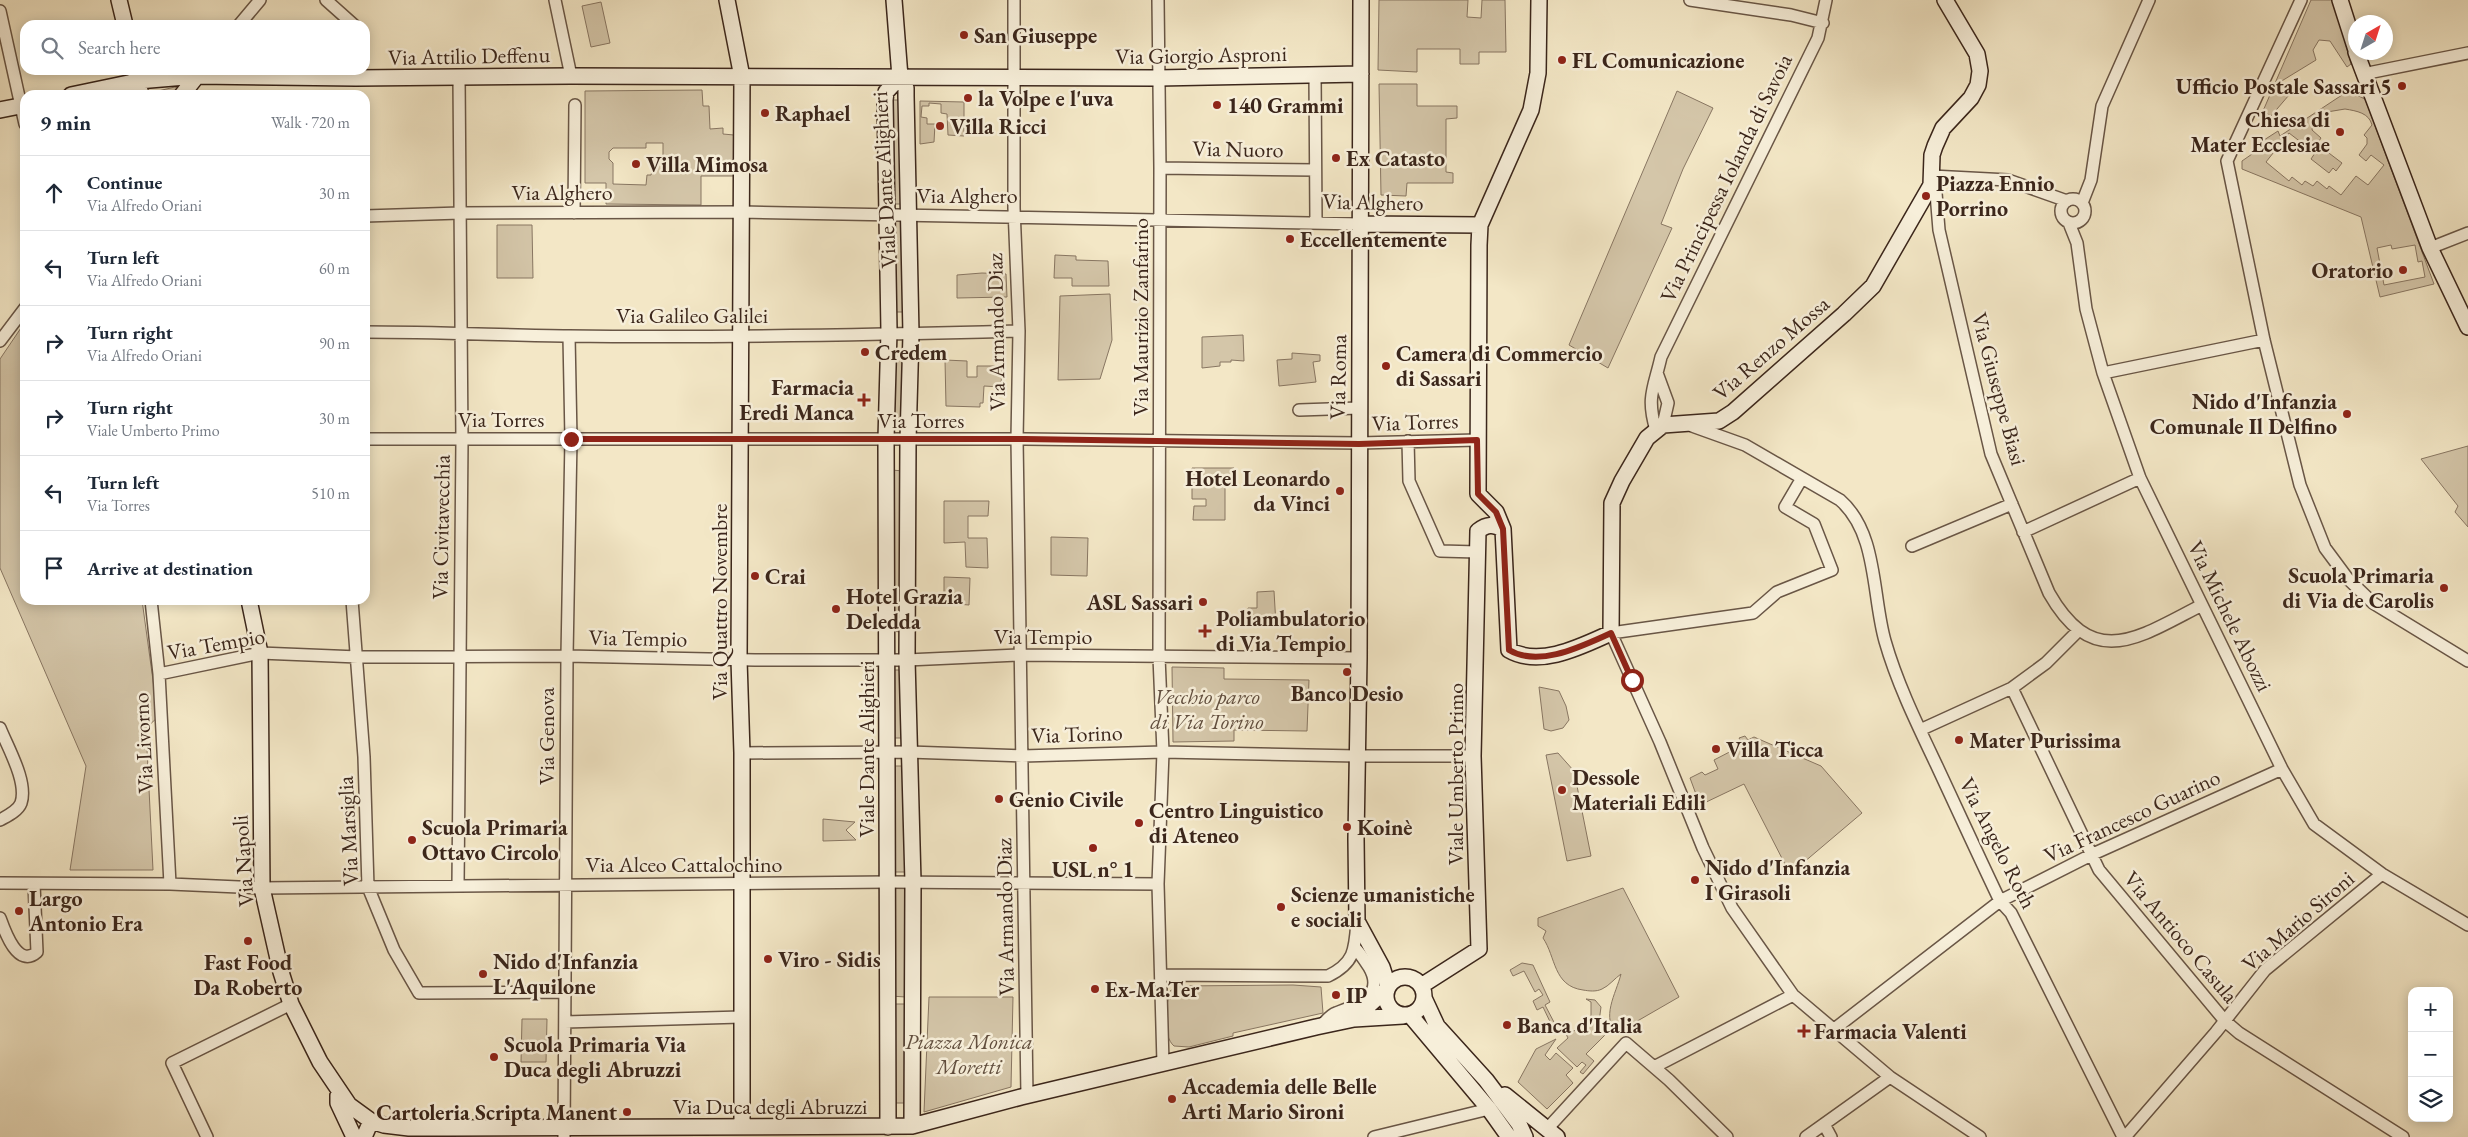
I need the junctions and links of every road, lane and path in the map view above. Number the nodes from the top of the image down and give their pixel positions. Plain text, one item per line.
1 (119, 0) edge
2 (260, 0) edge
3 (326, 0) edge
4 (555, 0) edge
5 (727, 0) edge
6 (894, 0) edge
7 (1014, 0) edge
8 (1158, 0) edge
9 (1360, 0) edge
10 (1539, 0) edge
11 (1690, 0) edge
12 (1826, 0) edge
13 (1945, 0) edge
14 (2148, 0) edge
15 (2301, 0) edge
16 (2340, 0) edge
17 (0, 11) edge
18 (124, 20) edge
19 (243, 20) edge
20 (348, 20) edge
21 (1823, 23) junction
22 (2348, 26) edge
23 (2468, 53) edge
24 (2359, 60) edge
25 (1315, 74) junction
26 (1361, 74) junction
27 (2363, 74) junction
28 (186, 75) edge
29 (198, 75) edge
30 (370, 75) edge
31 (571, 76) junction
32 (742, 77) junction
33 (900, 77) junction
34 (1013, 77) junction
35 (459, 78) junction
36 (1158, 78) junction
37 (138, 82) edge
38 (97, 90) edge
39 (186, 90) edge
40 (20, 93) edge
41 (575, 105) dead end
42 (20, 106) edge
43 (0, 110) edge
44 (1160, 168) junction
45 (1316, 170) junction
46 (1931, 180) junction
47 (2071, 203) junction
48 (742, 212) junction
49 (460, 213) junction
50 (574, 213) junction
51 (370, 216) edge
52 (886, 216) junction
53 (909, 216) junction
54 (1014, 216) junction
55 (1160, 220) junction
56 (2075, 222) junction
57 (1316, 223) junction
58 (1361, 224) junction
59 (1480, 225) junction
60 (2468, 233) edge
61 (2430, 248) junction
62 (20, 315) edge
63 (2468, 327) edge
64 (1019, 331) junction
65 (370, 332) edge
66 (462, 332) junction
67 (741, 334) junction
68 (889, 334) junction
69 (911, 334) junction
70 (569, 336) junction
71 (2264, 340) junction
72 (0, 341) edge
73 (1657, 373) junction
74 (2103, 373) junction
75 (1359, 408) junction
76 (1299, 410) dead end
77 (1683, 424) junction
78 (1660, 427) junction
79 (370, 439) edge
80 (571, 439) junction
81 (741, 439) junction
82 (1017, 439) junction
83 (462, 440) junction
84 (886, 440) junction
85 (908, 440) junction
86 (1160, 440) junction
87 (1477, 440) junction
88 (1408, 441) junction
89 (1359, 444) junction
90 (1802, 478) junction
91 (2140, 478) junction
92 (2012, 504) junction
93 (1503, 529) junction
94 (2023, 532) junction
95 (1912, 546) dead end
96 (1478, 552) junction
97 (151, 605) edge
98 (250, 605) edge
99 (353, 605) edge
100 (2202, 605) junction
101 (2078, 631) junction
102 (1611, 633) junction
103 (260, 653) junction
104 (1020, 654) junction
105 (358, 656) junction
106 (459, 656) junction
107 (567, 656) junction
108 (1159, 657) junction
109 (1359, 658) junction
110 (739, 660) junction
111 (888, 660) junction
112 (907, 660) junction
113 (2468, 661) edge
114 (159, 674) junction
115 (2012, 688) junction
116 (0, 728) edge
117 (1920, 730) junction
118 (887, 752) junction
119 (909, 752) junction
120 (1163, 752) junction
121 (742, 753) junction
122 (1022, 756) junction
123 (1357, 756) junction
124 (1473, 756) junction
125 (2282, 769) junction
126 (0, 820) edge
127 (2093, 854) junction
128 (2382, 874) junction
129 (888, 882) junction
130 (913, 882) junction
131 (1025, 882) junction
132 (0, 883) edge
133 (34, 884) junction
134 (170, 884) junction
135 (566, 884) junction
136 (741, 884) junction
137 (1158, 884) junction
138 (458, 886) junction
139 (368, 887) junction
140 (262, 888) junction
141 (2000, 900) junction
142 (0, 918) edge
143 (1357, 921) junction
144 (2468, 925) edge
145 (1355, 948) junction
146 (1162, 975) junction
147 (1388, 988) junction
148 (566, 992) junction
149 (1423, 992) junction
150 (1793, 994) junction
151 (888, 1000) junction
152 (914, 1000) junction
153 (291, 1004) junction
154 (1406, 1015) junction
155 (741, 1017) junction
156 (2225, 1021) junction
157 (565, 1022) junction
158 (1320, 1026) junction
159 (1834, 1030) junction
160 (1163, 1063) junction
161 (1654, 1067) junction
162 (1890, 1078) junction
163 (1486, 1080) junction
164 (339, 1091) junction
165 (1027, 1096) junction
166 (1489, 1109) junction
167 (371, 1121) junction
168 (1824, 1124) junction
169 (912, 1126) junction
170 (742, 1127) junction
171 (888, 1127) junction
172 (409, 1128) junction
173 (564, 1133) edge
174 (781, 1133) edge
175 (1552, 1133) edge
176 (207, 1137) edge
177 (354, 1137) edge
178 (364, 1137) edge
179 (371, 1137) edge
180 (389, 1137) edge
181 (1374, 1137) edge
182 (1509, 1137) edge
183 (1525, 1137) edge
184 (1727, 1137) edge
185 (1806, 1137) edge
186 (1831, 1137) edge
187 (1980, 1137) edge
188 (2124, 1137) edge
189 (2403, 1137) edge

1 - 18 main road
2 - 19 street
3 - 20 street
4 - 31 street
5 - 32 main road, Via Quattro Novembre
6 - 33 main road
7 - 34 street, Via Armando Diaz
8 - 36 street, Via Maurizio Zanfarino
9 - 26 main road, Via Roma
10 - 59 main road
11 - 21 street
12 - 21 street, Via Principessa Iolanda di Savoia
13 - 46 main road
14 - 47 street
15 - 71 street
16 - 22 main road
17 - 40 street
21 - 73 street, Via Principessa Iolanda di Savoia
23 - 27 street
24 - 27 main road
25 - 26 main road, Via Giorgio Asproni
25 - 36 main road, Via Giorgio Asproni
25 - 45 street
26 - 58 main road, Via Roma
27 - 61 main road
28 - 37 main road, Via Attilio Deffenu
29 - 39 main road
30 - 35 main road, Via Attilio Deffenu
31 - 32 main road, Via Attilio Deffenu
31 - 35 main road, Via Attilio Deffenu
32 - 33 main road, Via Giorgio Asproni
32 - 48 main road, Via Quattro Novembre
33 - 34 main road, Via Giorgio Asproni
33 - 52 main road, Viale Dante Alighieri
33 - 53 main road, Viale Dante Alighieri
34 - 36 main road, Via Giorgio Asproni
34 - 54 street, Via Armando Diaz
35 - 49 street, Via Civitavecchia
36 - 44 street, Via Maurizio Zanfarino
37 - 38 main road, Via Attilio Deffenu
41 - 50 street
42 - 43 main road
44 - 45 street, Via Nuoro
44 - 55 street, Via Maurizio Zanfarino
45 - 57 street
46 - 47 street
46 - 77 main road, Via Renzo Mossa
46 - 92 street, Via Giuseppe Biasi
47 - 56 street, Via Michele Abozzi
47 - 56 street
48 - 50 street, Via Alghero
48 - 52 street, Via Alghero
48 - 67 main road, Via Quattro Novembre
49 - 50 street, Via Alghero
49 - 51 street, Via Alghero
49 - 66 street, Via Civitavecchia
52 - 53 street, Via Alghero
52 - 68 main road, Viale Dante Alighieri
53 - 54 street, Via Alghero
53 - 69 main road, Viale Dante Alighieri
54 - 55 street, Via Alghero
54 - 64 street, Via Armando Diaz
55 - 57 street, Via Alghero
55 - 86 street, Via Maurizio Zanfarino
56 - 74 street, Via Michele Abozzi
57 - 58 street, Via Alghero
58 - 59 main road, Via Alghero
58 - 75 main road, Via Roma
59 - 87 main road
60 - 61 street
61 - 63 main road
62 - 72 street
64 - 69 street, Via Galileo Galilei
64 - 82 street, Via Armando Diaz
65 - 66 street, Via Galileo Galilei
66 - 70 street, Via Galileo Galilei
66 - 83 street, Via Civitavecchia
67 - 68 street, Via Galileo Galilei
67 - 70 street, Via Galileo Galilei
67 - 81 main road, Via Quattro Novembre
68 - 69 street, Via Galileo Galilei
68 - 84 main road, Viale Dante Alighieri
69 - 85 main road, Viale Dante Alighieri
70 - 80 street, Via Genova
71 - 74 street
71 - 113 street
73 - 78 street
73 - 78 street, Via Principessa Iolanda di Savoia
74 - 91 street, Via Michele Abozzi
75 - 76 street
75 - 89 main road, Via Roma
77 - 78 main road, Via Renzo Mossa
77 - 90 street, Via Angelo Roth
78 - 102 main road
79 - 83 street, Via Torres
80 - 81 street, Via Torres
80 - 83 street, Via Torres
80 - 107 street, Via Genova
81 - 84 street, Via Torres
81 - 110 main road, Via Quattro Novembre
82 - 85 street, Via Torres
82 - 86 street, Via Torres
82 - 104 street, Via Armando Diaz
83 - 106 street, Via Civitavecchia
84 - 85 street, Via Torres
84 - 111 main road, Viale Dante Alighieri
85 - 112 main road, Viale Dante Alighieri
86 - 89 street, Via Torres
86 - 108 street, Via Maurizio Zanfarino
87 - 88 street, Via Torres
87 - 93 main road
88 - 89 street, Via Torres
88 - 96 street
89 - 109 main road, Via Roma
90 - 102 street
90 - 117 street, Via Angelo Roth
91 - 94 street
91 - 100 street, Via Michele Abozzi
92 - 94 street, Via Giuseppe Biasi
92 - 95 street
93 - 96 main road, Viale Umberto Primo
93 - 102 main road
94 - 101 street, Via Giuseppe Biasi
96 - 124 main road, Viale Umberto Primo
97 - 114 street, Via Livorno
98 - 103 main road, Via Napoli
99 - 105 street, Via Marsiglia
100 - 101 street
100 - 125 street, Via Michele Abozzi
101 - 115 street
102 - 150 street
103 - 105 street, Via Tempio
103 - 114 street, Via Tempio
103 - 140 main road, Via Napoli
104 - 108 street, Via Tempio
104 - 112 street, Via Tempio
104 - 122 street, Via Armando Diaz
105 - 106 street, Via Tempio
105 - 139 street, Via Marsiglia
106 - 107 street, Via Tempio
106 - 138 street, Via Civitavecchia
107 - 110 street, Via Tempio
107 - 135 street, Via Genova
108 - 109 street, Via Tempio
108 - 120 street, Via Maurizio Zanfarino
109 - 123 main road, Via Roma
110 - 111 street, Via Tempio
110 - 121 main road, Via Quattro Novembre
111 - 112 street, Via Tempio
111 - 118 main road, Viale Dante Alighieri
112 - 119 main road, Viale Dante Alighieri
114 - 134 street, Via Livorno
115 - 117 street
115 - 127 street, Via Antioco Casula
116 - 126 street
117 - 141 street, Via Angelo Roth
118 - 119 street, Via Torino
118 - 121 street, Via Torino
118 - 129 main road, Viale Dante Alighieri
119 - 122 street, Via Torino
119 - 130 main road, Viale Dante Alighieri
120 - 122 street, Via Torino
120 - 123 street, Via Torino
120 - 137 street, Via Maurizio Zanfarino
121 - 136 main road, Via Quattro Novembre
122 - 131 street, Via Armando Diaz
123 - 124 street, Via Torino
123 - 143 main road, Via Roma
124 - 149 main road, Viale Umberto Primo
125 - 127 street, Via Francesco Guarino
125 - 128 street, Via Michele Abozzi
127 - 141 street, Via Francesco Guarino
127 - 156 street, Via Antioco Casula
128 - 144 street, Via Michele Abozzi
128 - 156 street, Via Mario Sironi
129 - 130 street, Via Alceo Cattalochino
129 - 136 street, Via Alceo Cattalochino
129 - 151 main road, Viale Dante Alighieri
130 - 131 street, Via Alceo Cattalochino
130 - 152 main road, Viale Dante Alighieri
131 - 137 street, Via Alceo Cattalochino
131 - 165 street, Via Armando Diaz
132 - 133 street, Via Alceo Cattalochino
133 - 134 street, Via Alceo Cattalochino
133 - 142 street
134 - 140 street, Via Alceo Cattalochino
135 - 136 street, Via Alceo Cattalochino
135 - 138 street, Via Alceo Cattalochino
135 - 148 street, Via Genova
136 - 155 main road, Via Quattro Novembre
137 - 146 street, Via Maurizio Zanfarino
138 - 139 street, Via Alceo Cattalochino
139 - 140 street, Via Alceo Cattalochino
139 - 148 street, Via Marsiglia
140 - 153 main road, Via Napoli
141 - 159 street, Via Francesco Guarino
141 - 188 street, Via Angelo Roth
143 - 145 street
143 - 147 main road, Via Roma
145 - 146 street
145 - 158 street
146 - 160 street, Via Maurizio Zanfarino
147 - 149 main road
147 - 154 main road
147 - 158 main road
148 - 157 street, Via Genova
149 - 154 main road
149 - 163 main road
150 - 159 street
150 - 161 street
151 - 152 main road
151 - 171 main road, Viale Dante Alighieri
152 - 169 main road, Viale Dante Alighieri
153 - 164 main road, Via Napoli
153 - 176 street
154 - 158 main road
154 - 166 main road
155 - 157 street
155 - 170 main road, Via Quattro Novembre
156 - 188 street, Via Mario Sironi
156 - 189 street, Via Antioco Casula
157 - 173 street, Via Genova
158 - 160 main road, Via Duca degli Abruzzi
159 - 162 street
160 - 165 main road, Via Duca degli Abruzzi
161 - 175 street
161 - 184 street
162 - 168 street
162 - 187 street
163 - 175 main road
163 - 183 main road
164 - 167 main road, Via Napoli
164 - 177 main road
165 - 169 main road, Via Duca degli Abruzzi
166 - 181 street
166 - 182 main road
167 - 172 main road, Via Duca degli Abruzzi
167 - 178 main road
167 - 179 main road
168 - 185 street
168 - 186 street
169 - 171 main road, Via Duca degli Abruzzi
170 - 173 main road, Via Duca degli Abruzzi
170 - 174 main road, Via Duca degli Abruzzi
171 - 174 main road, Via Duca degli Abruzzi
172 - 173 main road, Via Duca degli Abruzzi
172 - 180 main road

